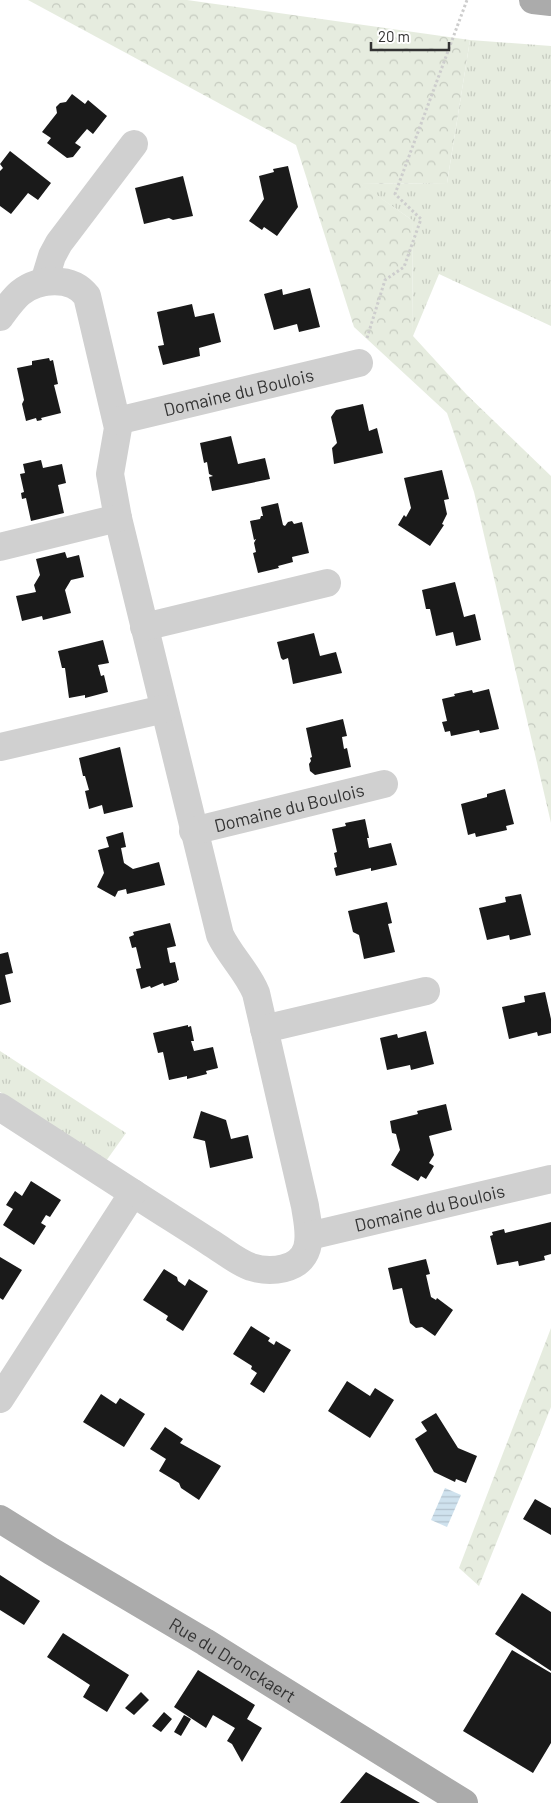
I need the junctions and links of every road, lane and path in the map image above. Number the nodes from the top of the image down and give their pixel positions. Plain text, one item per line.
1 (467, 0) edge
2 (532, 0) edge
3 (551, 2) edge
4 (134, 144) dead end
5 (44, 282) junction
6 (0, 317) edge
7 (360, 363) joint
8 (117, 421) junction
9 (118, 518) junction
10 (0, 547) edge
11 (328, 583) dead end
12 (144, 627) junction
13 (164, 710) junction
14 (0, 747) edge
15 (384, 784) dead end
16 (193, 831) junction
17 (426, 991) dead end
18 (264, 1029) junction
19 (0, 1107) edge
20 (551, 1178) edge
21 (133, 1193) junction
22 (309, 1236) junction
23 (0, 1399) edge
24 (0, 1519) edge
25 (464, 1803) edge

1 - 7 path
2 - 3 main road
4 - 5 street
5 - 6 street, Domaine du Boulois
5 - 8 street, Domaine du Boulois
7 - 8 street, Domaine du Boulois
8 - 9 street, Domaine du Boulois
9 - 10 street
9 - 12 street, Domaine du Boulois
11 - 12 street
12 - 13 street, Domaine du Boulois
13 - 14 street
13 - 16 street, Domaine du Boulois
15 - 16 street, Domaine du Boulois
16 - 18 street, Domaine du Boulois
17 - 18 street
18 - 22 street, Domaine du Boulois
19 - 21 street, Domaine du Boulois
20 - 22 street, Domaine du Boulois
21 - 22 street, Domaine du Boulois
21 - 23 street
24 - 25 main road, Rue du Dronckaert

